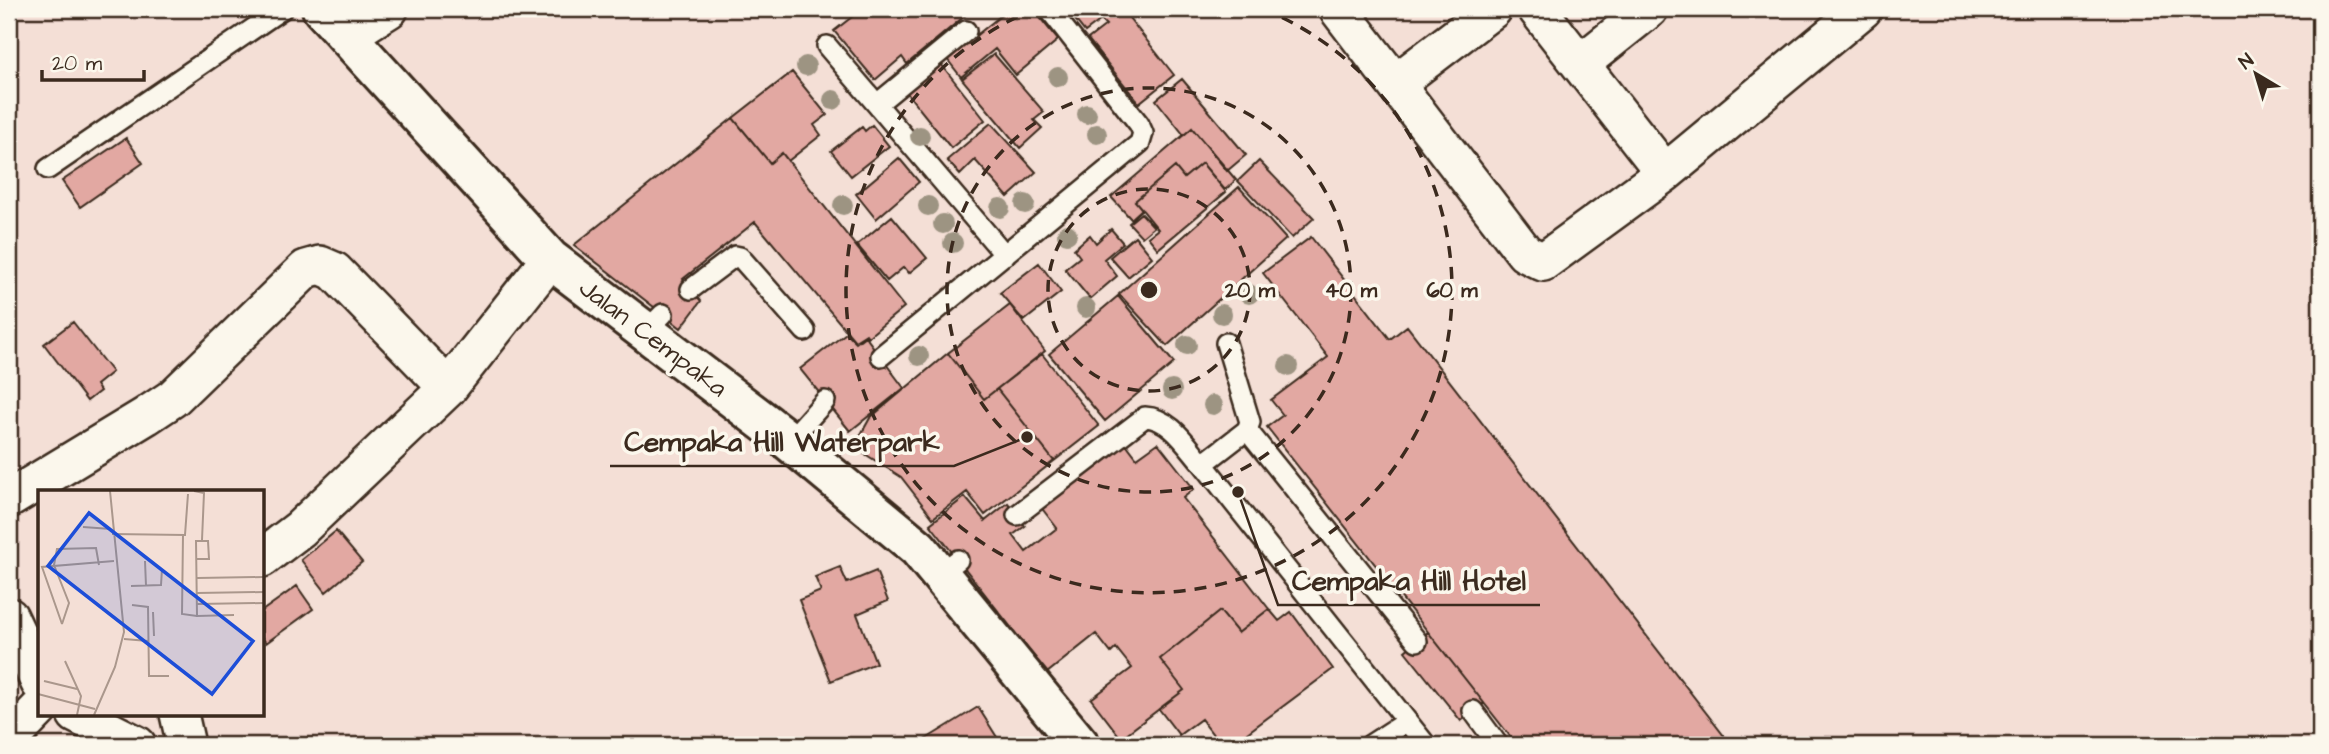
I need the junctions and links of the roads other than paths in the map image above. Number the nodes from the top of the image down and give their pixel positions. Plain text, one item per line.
1 (282, 9) edge
2 (389, 9) edge
3 (1049, 9) edge
4 (1338, 9) edge
5 (1493, 9) edge
6 (1537, 9) edge
7 (1649, 9) edge
8 (1863, 9) edge
9 (334, 22) edge
10 (966, 31) dead end
11 (827, 46) dead end
12 (1580, 64) junction
13 (1396, 83) junction
14 (877, 104) junction
15 (48, 169) dead end
16 (1665, 173) junction
17 (1004, 255) junction
18 (551, 259) junction
19 (691, 289) dead end
20 (805, 331) dead end
21 (1226, 343) dead end
22 (881, 356) dead end
23 (448, 388) junction
24 (825, 401) dead end
25 (1247, 430) junction
26 (789, 441) junction
27 (1203, 464) junction
28 (9, 499) edge
29 (1017, 515) dead end
30 (264, 556) edge
31 (9, 617) edge
32 (1417, 641) dead end
33 (38, 678) edge
34 (38, 710) edge
35 (1473, 711) dead end
36 (80, 716) edge
37 (179, 716) edge
38 (1407, 721) junction
39 (9, 740) edge
40 (137, 745) edge
41 (186, 745) edge
42 (1080, 745) edge
43 (1370, 745) edge
44 (1426, 745) edge
45 (1498, 745) edge

1 - 15 lane
2 - 9 street
3 - 17 lane
4 - 13 street
5 - 13 street
6 - 12 street
7 - 12 street
8 - 16 street
9 - 18 main road, Jalan Cempaka
10 - 14 lane
11 - 14 lane
12 - 16 street
13 - 16 street
14 - 17 lane
17 - 22 lane
18 - 23 street
18 - 26 main road, Jalan Cempaka
19 - 20 lane
21 - 25 lane
23 - 28 street
23 - 30 street
24 - 26 lane
25 - 27 lane
25 - 32 lane
26 - 42 main road, Jalan Cempaka
27 - 29 lane
27 - 38 lane
31 - 33 street
34 - 39 street
35 - 45 lane
36 - 40 street
37 - 41 street
38 - 43 lane
38 - 44 lane

